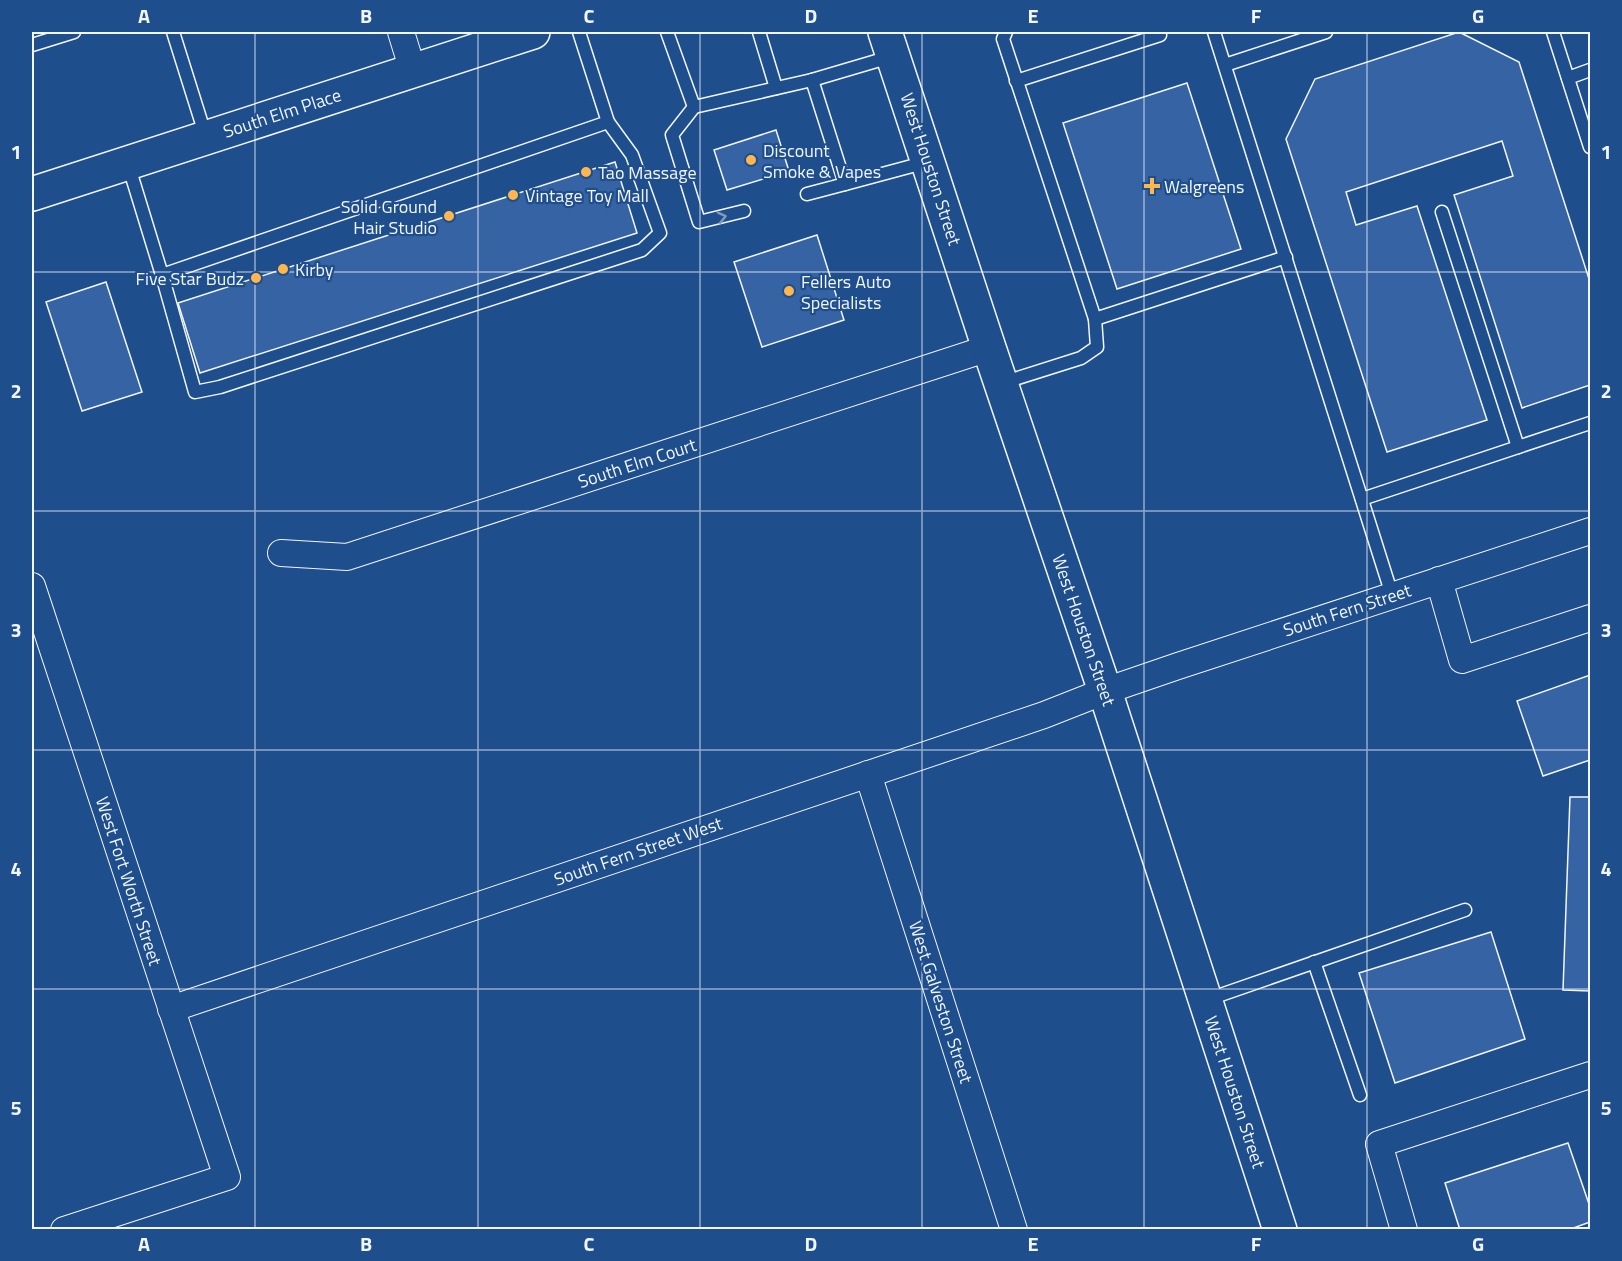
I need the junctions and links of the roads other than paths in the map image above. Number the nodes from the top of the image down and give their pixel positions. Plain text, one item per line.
1 (74, 32) edge
2 (173, 32) edge
3 (401, 32) edge
4 (533, 32) edge
5 (579, 32) edge
6 (667, 32) edge
7 (759, 32) edge
8 (1006, 32) edge
9 (1158, 32) edge
10 (1214, 32) edge
11 (1326, 32) edge
12 (1553, 32) edge
13 (890, 44) edge
14 (32, 45) edge
15 (1225, 65) junction
16 (1590, 70) edge
17 (413, 71) junction
18 (1568, 78) junction
19 (812, 80) junction
20 (1016, 81) junction
21 (776, 88) junction
22 (694, 107) junction
23 (608, 122) junction
24 (206, 138) junction
25 (1590, 147) edge
26 (928, 161) junction
27 (127, 163) junction
28 (845, 184) junction
29 (32, 194) edge
30 (807, 194) dead end
31 (744, 212) dead end
32 (1442, 212) dead end
33 (1286, 257) junction
34 (162, 274) junction
35 (1095, 319) junction
36 (989, 348) junction
37 (1001, 384) junction
38 (1590, 423) edge
39 (1518, 447) junction
40 (1362, 499) junction
41 (1590, 531) edge
42 (281, 553) dead end
43 (1439, 580) junction
44 (32, 586) edge
45 (1392, 595) junction
46 (1590, 618) edge
47 (1105, 691) junction
48 (868, 774) junction
49 (1465, 910) dead end
50 (1314, 962) junction
51 (1205, 1000) junction
52 (171, 1009) junction
53 (1590, 1075) edge
54 (1360, 1095) dead end
55 (64, 1230) edge
56 (1014, 1230) edge
57 (1280, 1230) edge
58 (1404, 1230) edge

1 - 14 lane
2 - 24 lane
3 - 17 street
4 - 17 main road, South Elm Place
5 - 23 lane
6 - 22 lane
7 - 21 lane
8 - 20 lane
9 - 20 lane
10 - 15 lane
11 - 15 lane
12 - 18 lane
13 - 19 lane
13 - 26 main road, West Houston Street
15 - 33 lane
16 - 18 lane
17 - 24 main road, South Elm Place
18 - 25 lane
19 - 21 lane
19 - 28 lane
20 - 35 lane
21 - 22 lane
22 -> 31 lane
23 - 34 lane
23 - 34 lane
24 - 27 main road, South Elm Place
26 - 28 lane
26 - 36 main road, West Houston Street
27 - 29 main road, South Elm Place
27 - 34 lane
28 - 30 lane
32 - 39 lane
33 - 35 lane
33 - 40 lane
35 - 37 lane
36 - 37 main road, West Houston Street
36 - 42 street, South Elm Court
37 - 47 main road, West Houston Street
38 - 39 lane
39 - 40 lane
40 - 45 lane
41 - 43 street, South Fern Street
43 - 45 street, South Fern Street
43 - 46 street
44 - 52 street, West Fort Worth Street
45 - 47 street, South Fern Street
47 - 48 street, South Fern Street West
47 - 51 main road, West Houston Street
48 - 52 street, South Fern Street West
48 - 56 street, West Galveston Street
49 - 50 lane
50 - 51 lane
50 - 54 lane
51 - 57 main road, West Houston Street
52 - 55 street, West Fort Worth Street
53 - 58 street

